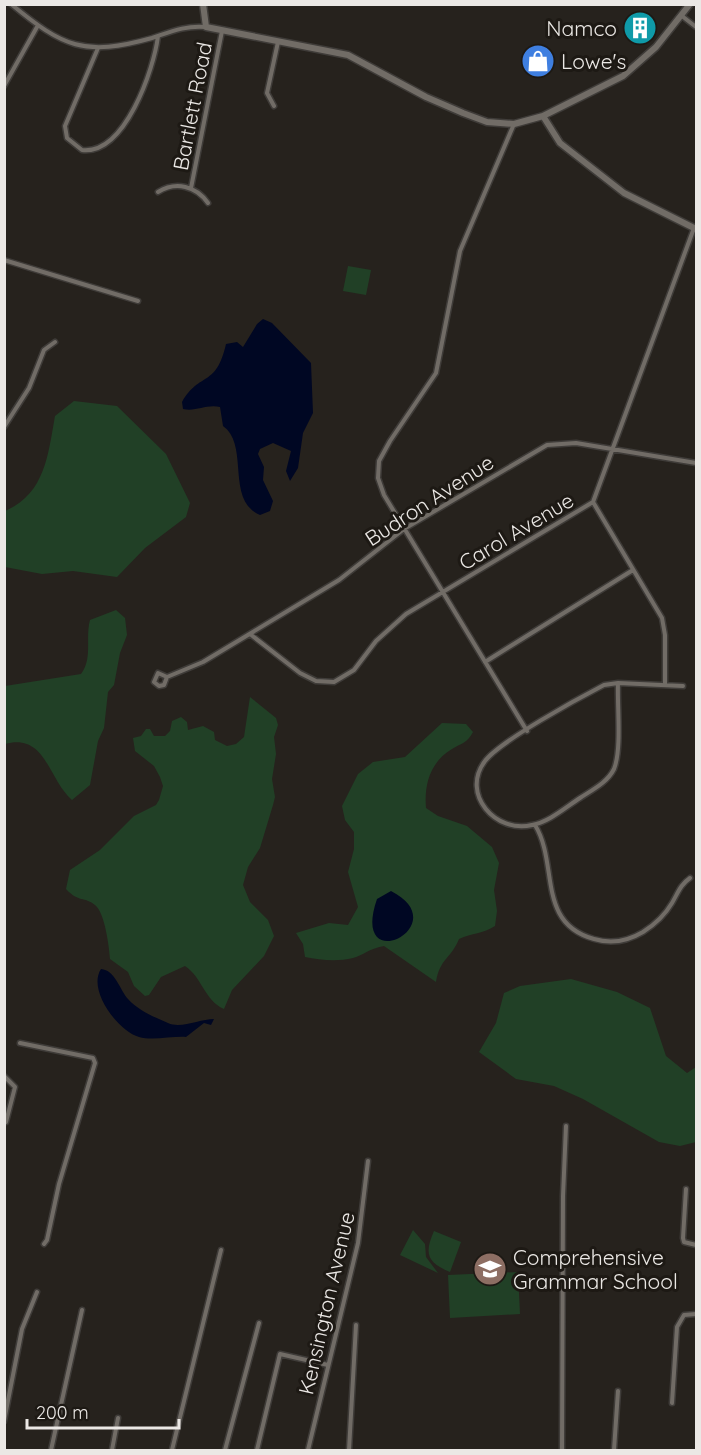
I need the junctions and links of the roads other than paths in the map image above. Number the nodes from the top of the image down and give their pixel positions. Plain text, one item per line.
1 (203, 4) edge
2 (690, 4) edge
3 (12, 5) edge
4 (682, 16) junction
5 (37, 27) junction
6 (206, 27) junction
7 (696, 27) edge
8 (222, 30) junction
9 (158, 36) junction
10 (278, 41) junction
11 (98, 48) junction
12 (4, 86) edge
13 (274, 106) dead end
14 (543, 116) junction
15 (514, 124) junction
16 (191, 188) junction
17 (158, 192) dead end
18 (208, 203) dead end
19 (695, 228) edge
20 (4, 260) edge
21 (138, 301) dead end
22 (55, 342) dead end
23 (4, 427) edge
24 (613, 449) junction
25 (696, 463) edge
26 (593, 502) junction
27 (404, 530) junction
28 (633, 570) junction
29 (442, 593) junction
30 (250, 634) junction
31 (485, 662) junction
32 (167, 677) dead end
33 (618, 683) junction
34 (665, 685) junction
35 (683, 686) dead end
36 (527, 731) junction
37 (535, 825) junction
38 (690, 878) dead end
39 (20, 1043) dead end
40 (4, 1076) edge
41 (4, 1120) edge
42 (566, 1126) dead end
43 (368, 1161) dead end
44 (687, 1189) dead end
45 (44, 1244) dead end
46 (696, 1245) edge
47 (221, 1250) dead end
48 (37, 1292) dead end
49 (82, 1310) dead end
50 (696, 1314) edge
51 (259, 1323) dead end
52 (356, 1325) dead end
53 (328, 1365) junction
54 (618, 1391) dead end
55 (672, 1403) dead end
56 (118, 1418) dead end
57 (4, 1421) edge
58 (51, 1450) edge
59 (112, 1450) edge
60 (172, 1450) edge
61 (225, 1450) edge
62 (257, 1450) edge
63 (308, 1450) edge
64 (349, 1450) edge
65 (562, 1450) edge
66 (614, 1450) edge

1 - 6 street
2 - 4 street
3 - 5 street
4 - 7 street
4 - 14 street
5 - 11 street
5 - 12 street
6 - 8 street
6 - 9 street
8 - 10 street
8 - 16 street, Bartlett Road
9 - 11 street
9 - 11 street
10 - 13 street
10 - 15 street
14 - 15 street
14 - 19 street
15 - 27 street
16 - 17 street, Bartlett Road
16 - 18 street, Bartlett Road
19 - 24 street, Carol Avenue
20 - 21 street
22 - 23 street
24 - 25 street, Budron Avenue
24 - 26 street, Carol Avenue
24 - 27 street, Budron Avenue
26 - 28 street
26 - 29 street, Carol Avenue
27 - 29 street
27 - 30 street, Budron Avenue
28 - 31 street
28 - 34 street
29 - 30 street, Carol Avenue
29 - 31 street
30 - 32 street, Budron Avenue
31 - 36 street
33 - 34 street
33 - 36 street
33 - 37 street
34 - 35 street
36 - 37 street
37 - 38 street
39 - 45 street
40 - 41 street
42 - 65 street
43 - 53 street, Kensington Avenue
44 - 46 street
47 - 60 street
48 - 57 street
49 - 58 street
50 - 55 street
51 - 61 street
52 - 64 street
53 - 62 street
53 - 63 street, Kensington Avenue
54 - 66 street
56 - 59 street

